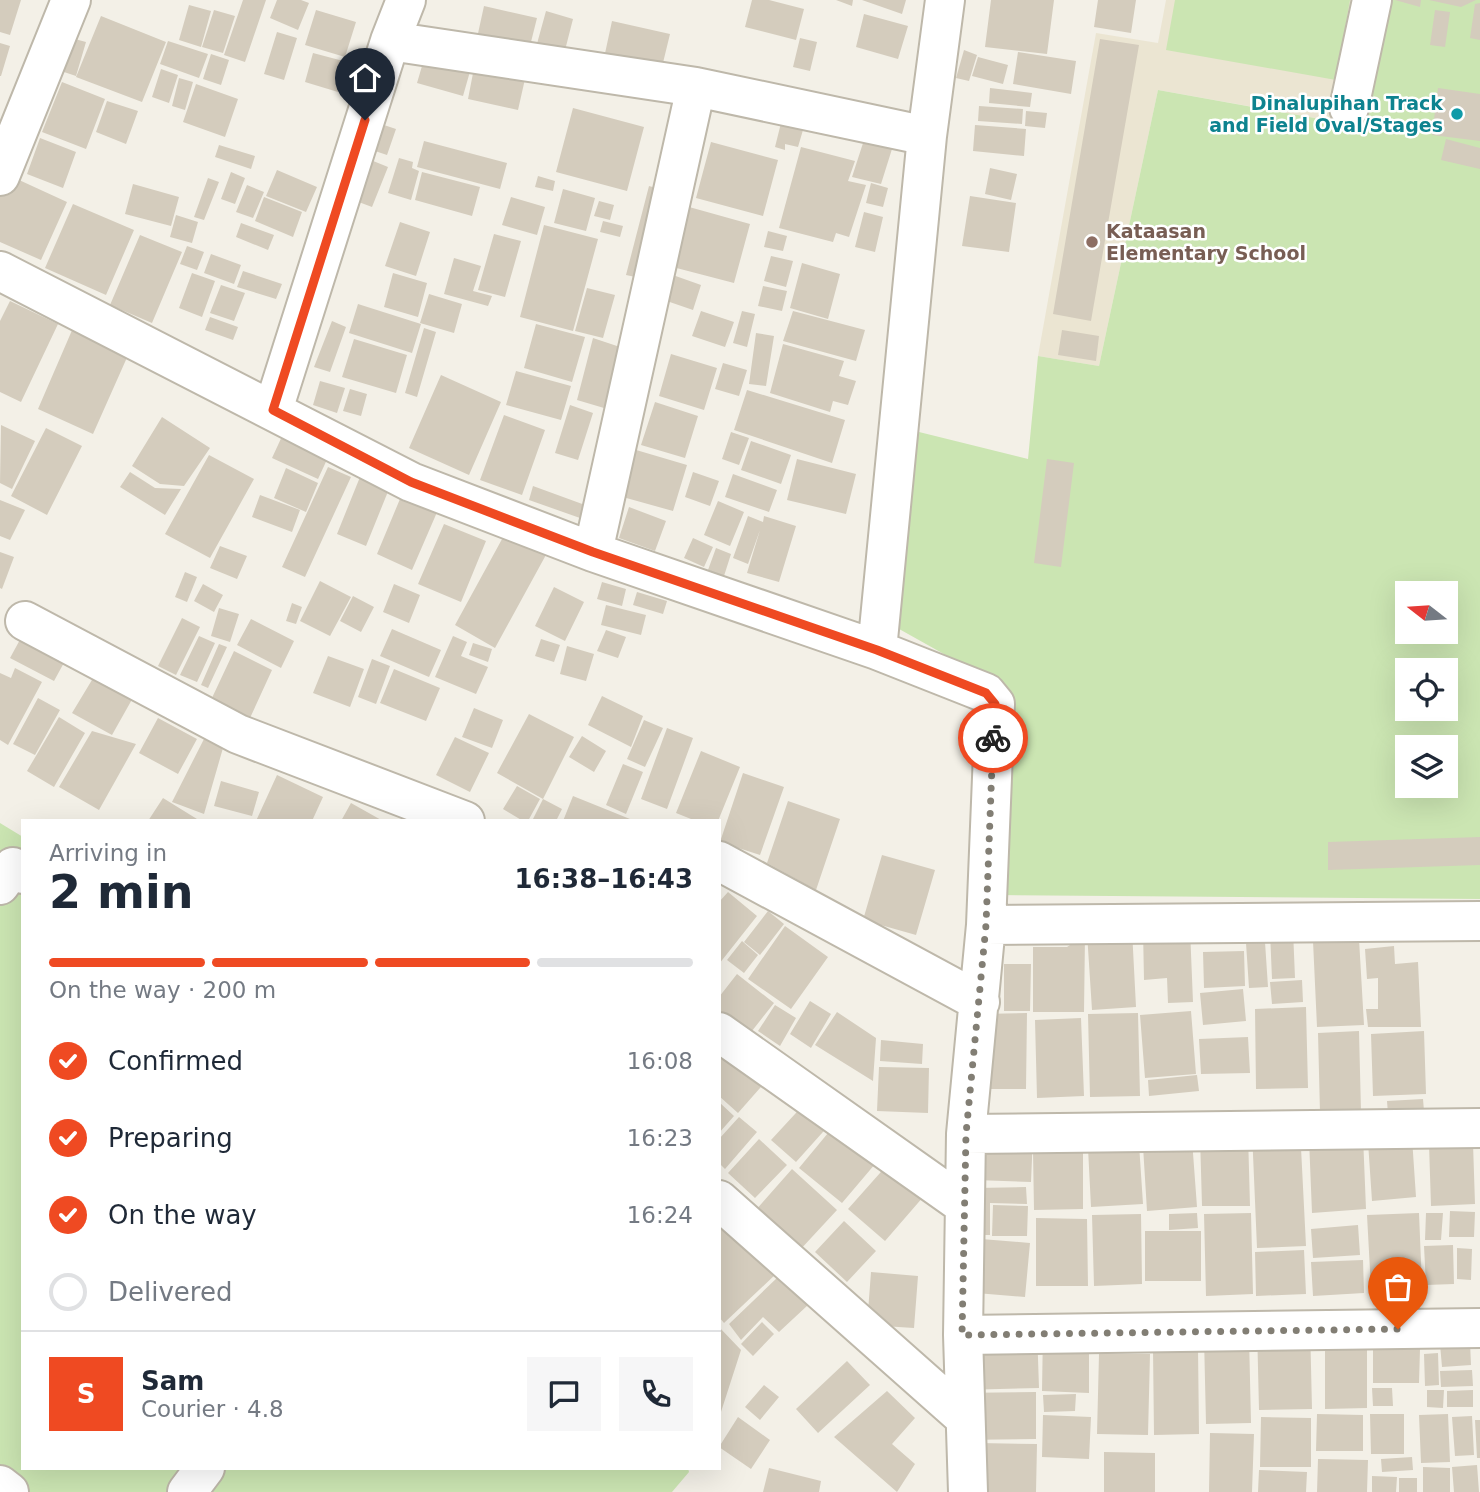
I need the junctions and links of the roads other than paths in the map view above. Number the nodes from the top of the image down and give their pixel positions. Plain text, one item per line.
1 (71, 0) edge
2 (406, 0) edge
3 (945, 0) edge
4 (1372, 0) edge
5 (390, 41) junction
6 (696, 87) junction
7 (1349, 108) dead end
8 (927, 136) junction
9 (0, 176) edge
10 (0, 271) edge
11 (273, 410) junction
12 (593, 552) junction
13 (25, 621) dead end
14 (877, 650) junction
15 (460, 819) edge
16 (721, 862) edge
17 (21, 873) edge
18 (0, 885) edge
19 (1480, 921) edge
20 (986, 925) junction
21 (979, 1002) junction
22 (721, 1033) edge
23 (1480, 1128) edge
24 (966, 1134) junction
25 (721, 1202) edge
26 (964, 1205) junction
27 (1480, 1328) edge
28 (962, 1335) junction
29 (965, 1418) junction
30 (204, 1470) edge
31 (0, 1485) edge
32 (9, 1492) edge
33 (187, 1492) edge
34 (968, 1492) edge

1 - 9 street
2 - 5 street
3 - 8 street
4 - 7 street
5 - 6 street
5 - 11 street
6 - 8 street
6 - 12 street
8 - 14 street
10 - 11 street
11 - 12 street
12 - 14 street
13 - 15 street
14 - 20 street
16 - 21 street
17 - 18 street
19 - 20 street
20 - 21 street
21 - 24 street
22 - 26 street
23 - 24 street
24 - 26 street
25 - 29 street
26 - 28 street
27 - 28 street
28 - 29 street
29 - 34 street
30 - 33 street
31 - 32 street

